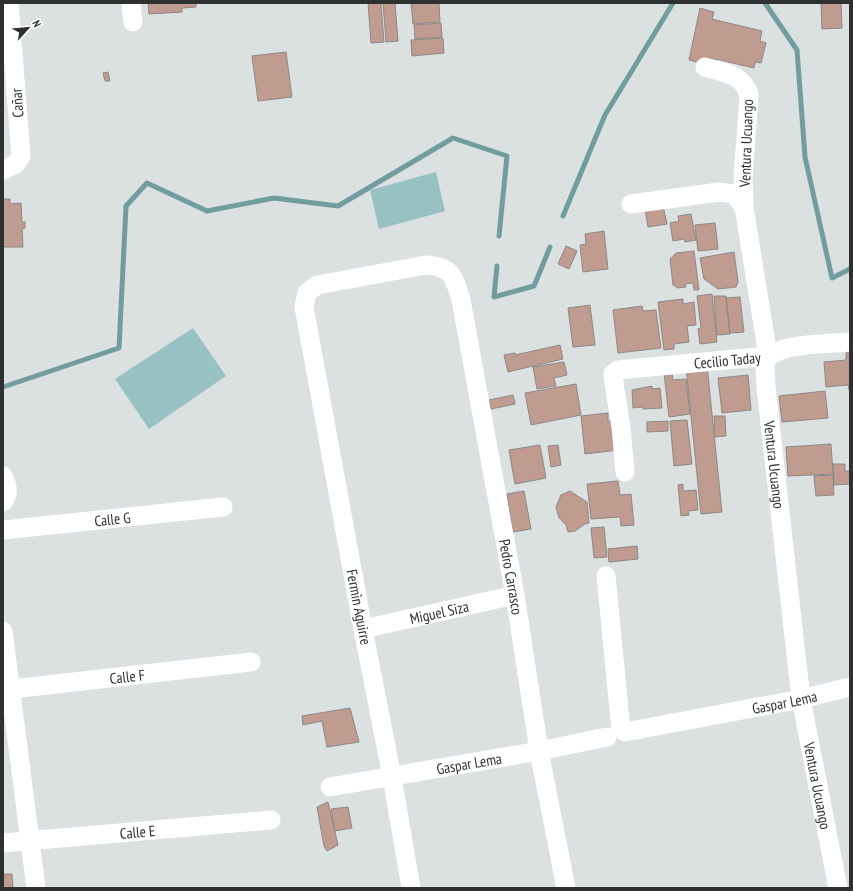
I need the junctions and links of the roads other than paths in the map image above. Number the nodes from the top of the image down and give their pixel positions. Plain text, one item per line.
1 (9, 3) edge
2 (131, 3) edge
3 (133, 22) dead end
4 (705, 67) dead end
5 (3, 170) edge
6 (631, 204) dead end
7 (744, 207) junction
8 (446, 269) joint
9 (850, 342) edge
10 (768, 356) junction
11 (626, 472) dead end
12 (3, 476) edge
13 (3, 502) edge
14 (223, 507) dead end
15 (3, 530) edge
16 (606, 576) dead end
17 (515, 595) junction
18 (362, 629) junction
19 (3, 631) edge
20 (251, 662) dead end
21 (850, 687) edge
22 (6, 690) edge
23 (801, 699) junction
24 (616, 734) junction
25 (539, 751) junction
26 (392, 777) junction
27 (330, 787) dead end
28 (271, 820) dead end
29 (29, 840) junction
30 (3, 843) edge
31 (36, 888) edge
32 (411, 888) edge
33 (566, 888) edge
34 (838, 888) edge

1 - 5 street, Cañar
2 - 3 street
4 - 7 street, Ventura Ucuango
6 - 7 street
7 - 10 street, Ventura Ucuango
8 - 17 street, Pedro Carrasco
8 - 18 street, Fermìn Aguirre
9 - 10 street, Cecilio Taday
10 - 11 street, Cecilio Taday
10 - 23 street, Ventura Ucuango
12 - 13 street
14 - 15 street, Calle G
16 - 24 street
17 - 18 street, Miguel Siza
17 - 25 street, Pedro Carrasco
18 - 26 street, Fermìn Aguirre
19 - 22 street
20 - 22 street, Calle F
21 - 23 street, Gaspar Lema
22 - 29 street
23 - 24 street, Gaspar Lema
23 - 34 street, Ventura Ucuango
24 - 25 street, Gaspar Lema
25 - 26 street, Gaspar Lema
25 - 33 street, Pedro Carrasco
26 - 27 street, Gaspar Lema
26 - 32 street, Fermìn Aguirre
28 - 29 street, Calle E
29 - 30 street, Calle E
29 - 31 street

